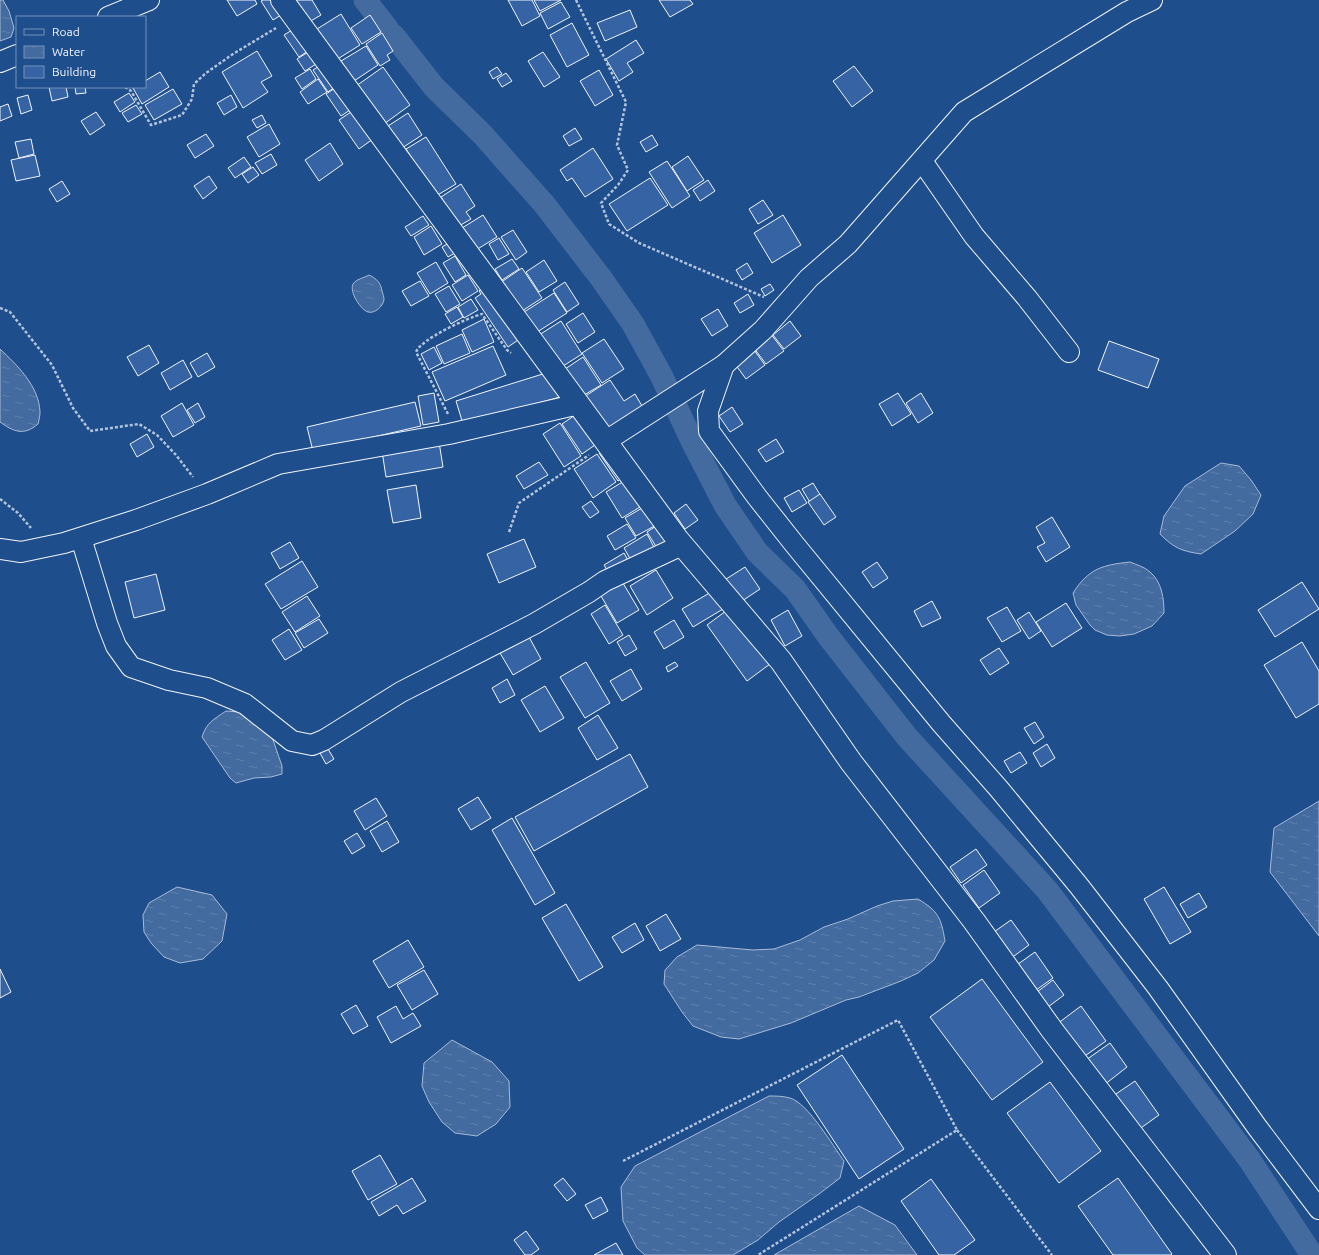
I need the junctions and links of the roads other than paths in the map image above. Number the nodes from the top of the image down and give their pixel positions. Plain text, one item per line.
1 (149, 0) edge
2 (1152, 0) edge
3 (288, 8) edge
4 (110, 16) edge
5 (16, 55) edge
6 (0, 62) edge
7 (922, 161) junction
8 (1069, 352) dead end
9 (724, 365) junction
10 (579, 404) junction
11 (607, 442) junction
12 (82, 538) junction
13 (682, 545) junction
14 (0, 549) edge
15 (1319, 1209) edge
16 (1225, 1255) edge

1 - 4 street
2 - 7 street
3 - 10 street
5 - 6 street
7 - 8 street
7 - 9 street
9 - 11 street
9 - 15 street
10 - 11 street
10 - 12 street
11 - 13 street
12 - 13 street
12 - 14 street
13 - 16 street

